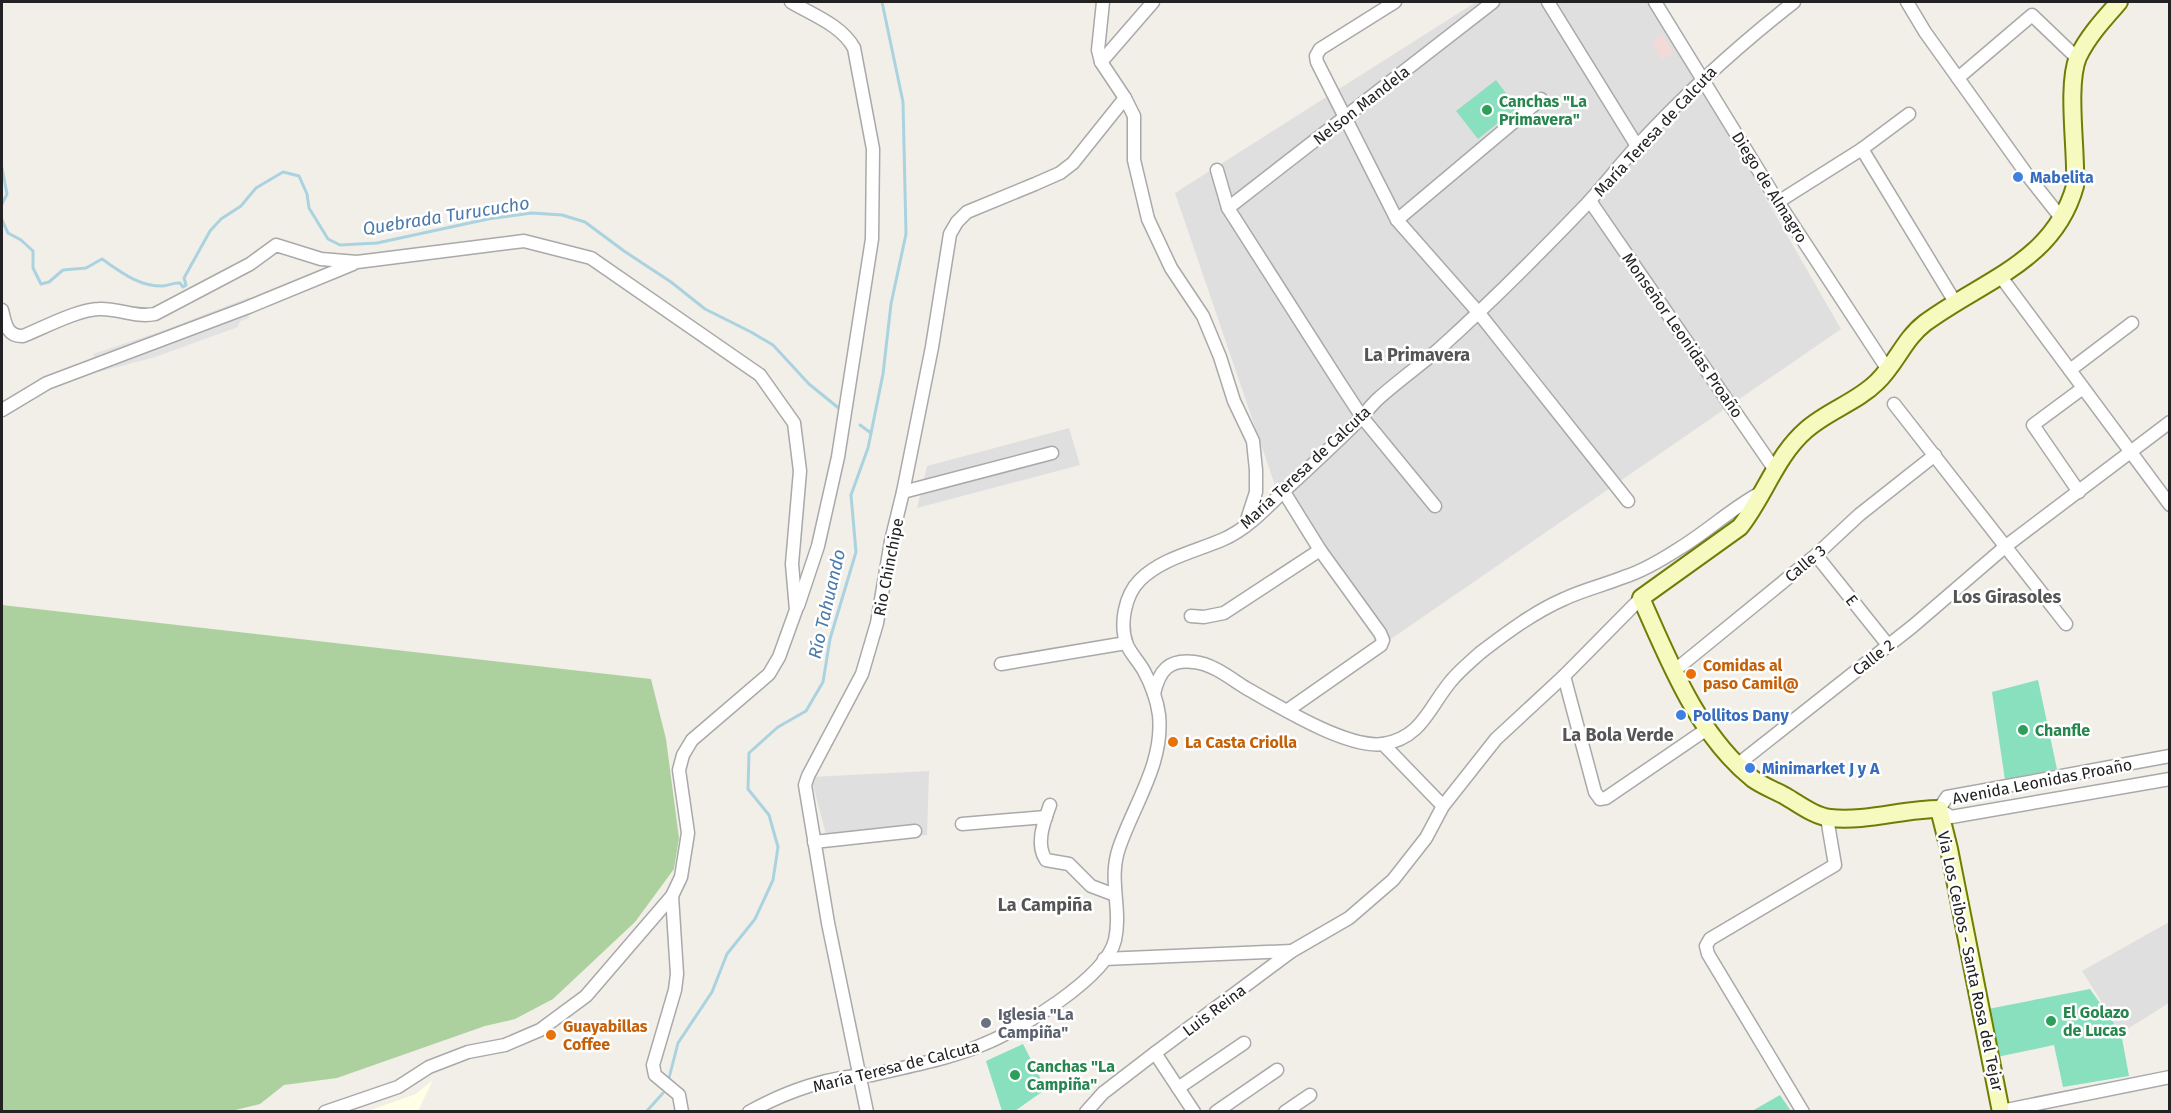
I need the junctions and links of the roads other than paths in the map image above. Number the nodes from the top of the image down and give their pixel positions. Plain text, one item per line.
1 (791, 2) edge
2 (1103, 2) edge
3 (1153, 2) edge
4 (1395, 2) edge
5 (1493, 2) edge
6 (1548, 2) edge
7 (1655, 2) edge
8 (1794, 2) edge
9 (1907, 2) edge
10 (2119, 2) edge
11 (2078, 59) junction
12 (1101, 62) junction
13 (1959, 78) junction
14 (1702, 79) junction
15 (1125, 98) junction
16 (1541, 99) dead end
17 (1909, 114) dead end
18 (1346, 118) junction
19 (1637, 146) junction
20 (1862, 149) junction
21 (1217, 170) dead end
22 (1590, 201) junction
23 (1778, 202) junction
24 (1228, 208) junction
25 (2062, 219) junction
26 (1397, 220) junction
27 (357, 262) junction
28 (2001, 277) junction
29 (1955, 302) junction
30 (2, 310) edge
31 (1478, 312) junction
32 (2132, 323) dead end
33 (1888, 370) junction
34 (2070, 370) junction
35 (2083, 388) junction
36 (1894, 404) dead end
37 (2, 410) edge
38 (1362, 417) junction
39 (2169, 422) edge
40 (2129, 452) junction
41 (1052, 453) dead end
42 (1935, 455) junction
43 (1775, 470) junction
44 (1763, 491) junction
45 (903, 492) junction
46 (1284, 492) junction
47 (2079, 492) junction
48 (1628, 501) dead end
49 (2169, 505) edge
50 (1435, 506) dead end
51 (1245, 526) junction
52 (2006, 546) junction
53 (1320, 550) junction
54 (1816, 555) junction
55 (1641, 598) junction
56 (796, 610) junction
57 (1191, 616) dead end
58 (2066, 624) dead end
59 (1126, 643) junction
60 (1888, 645) junction
61 (1001, 664) dead end
62 (1674, 671) junction
63 (1564, 676) junction
64 (1154, 694) junction
65 (1288, 710) junction
66 (1707, 729) junction
67 (1383, 744) junction
68 (2169, 756) edge
69 (1737, 765) junction
70 (2169, 779) edge
71 (1443, 806) junction
72 (1939, 809) junction
73 (1827, 818) junction
74 (962, 824) dead end
75 (915, 831) dead end
76 (814, 842) junction
77 (1115, 895) junction
78 (672, 896) junction
79 (1292, 951) junction
80 (1104, 959) junction
81 (1244, 1043) dead end
82 (1155, 1053) junction
83 (1277, 1070) dead end
84 (861, 1075) junction
85 (2169, 1077) edge
86 (1178, 1088) junction
87 (1310, 1095) dead end
88 (2001, 1111) edge
89 (325, 1112) edge
90 (682, 1112) edge
91 (749, 1112) edge
92 (867, 1112) edge
93 (1086, 1112) edge
94 (1194, 1112) edge
95 (1216, 1112) edge
96 (1285, 1112) edge
97 (1803, 1112) edge

1 - 56 street
2 - 12 street
3 - 12 street
4 - 18 street
5 - 18 street, Nelson Mandela
6 - 19 street
7 - 14 street, Diego de Almagro
8 - 14 street, María Teresa de Calcuta
9 - 13 street
10 - 11 main road
11 - 13 street
11 - 25 main road
12 - 15 street
13 - 25 street
14 - 19 street, María Teresa de Calcuta
14 - 23 street, Diego de Almagro
15 - 45 street, Rio Chinchipe
15 - 51 street
16 - 26 street
17 - 20 street
18 - 24 street, Nelson Mandela
18 - 26 street
19 - 22 street, María Teresa de Calcuta
20 - 23 street
20 - 29 street
21 - 24 street
22 - 31 street, María Teresa de Calcuta
22 - 43 street, Monseñor Leonidas Proaño
23 - 33 street, Diego de Almagro
24 - 38 street
25 - 28 main road
26 - 31 street
27 - 30 street
27 - 37 street
27 - 56 street
28 - 29 main road
28 - 34 street
29 - 33 main road
31 - 38 street, María Teresa de Calcuta
31 - 48 street
32 - 34 street
33 - 43 main road
34 - 35 street
35 - 40 street
35 - 47 street
36 - 42 street
38 - 46 street, María Teresa de Calcuta
38 - 50 street
39 - 40 street, Calle 2
40 - 47 street, Calle 2
40 - 49 street
41 - 45 street
42 - 52 street
42 - 54 street, Calle 3
43 - 44 main road
44 - 55 main road
44 - 67 street
45 - 76 street, Rio Chinchipe
46 - 51 street, María Teresa de Calcuta
46 - 53 street
47 - 52 street, Calle 2
51 - 59 street, María Teresa de Calcuta
52 - 58 street
52 - 60 street, Calle 2
53 - 57 street
53 - 65 street
54 - 60 street, E
54 - 62 street, Calle 3
55 - 62 main road, Via Los Ceibos - Santa Rosa del Tejar
55 - 63 street, Luis Reina
56 - 78 street
59 - 61 street
59 - 64 street, María Teresa de Calcuta
60 - 69 street, Calle 2
62 - 66 main road, Via Los Ceibos - Santa Rosa del Tejar
63 - 66 street
63 - 71 street, Luis Reina
64 - 65 street
64 - 77 street, María Teresa de Calcuta
65 - 67 street
66 - 69 main road, Via Los Ceibos - Santa Rosa del Tejar
67 - 71 street
68 - 72 street, Avenida Leonidas Proaño
69 - 73 main road, Via Los Ceibos - Santa Rosa del Tejar
70 - 72 street, Avenida Leonidas Proaño
71 - 79 street, Luis Reina
72 - 73 main road, Via Los Ceibos - Santa Rosa del Tejar
72 - 88 main road, Via Los Ceibos - Santa Rosa del Tejar
73 - 97 street
74 - 77 street
75 - 76 street
76 - 84 street, Rio Chinchipe
77 - 80 street, María Teresa de Calcuta
78 - 89 street
78 - 90 street
79 - 80 street
79 - 82 street, Luis Reina
80 - 84 street, María Teresa de Calcuta
81 - 86 street
82 - 86 street
82 - 93 street, Luis Reina
83 - 95 street
84 - 91 street, María Teresa de Calcuta
84 - 92 street, Rio Chinchipe
85 - 88 street
86 - 94 street
87 - 96 street

